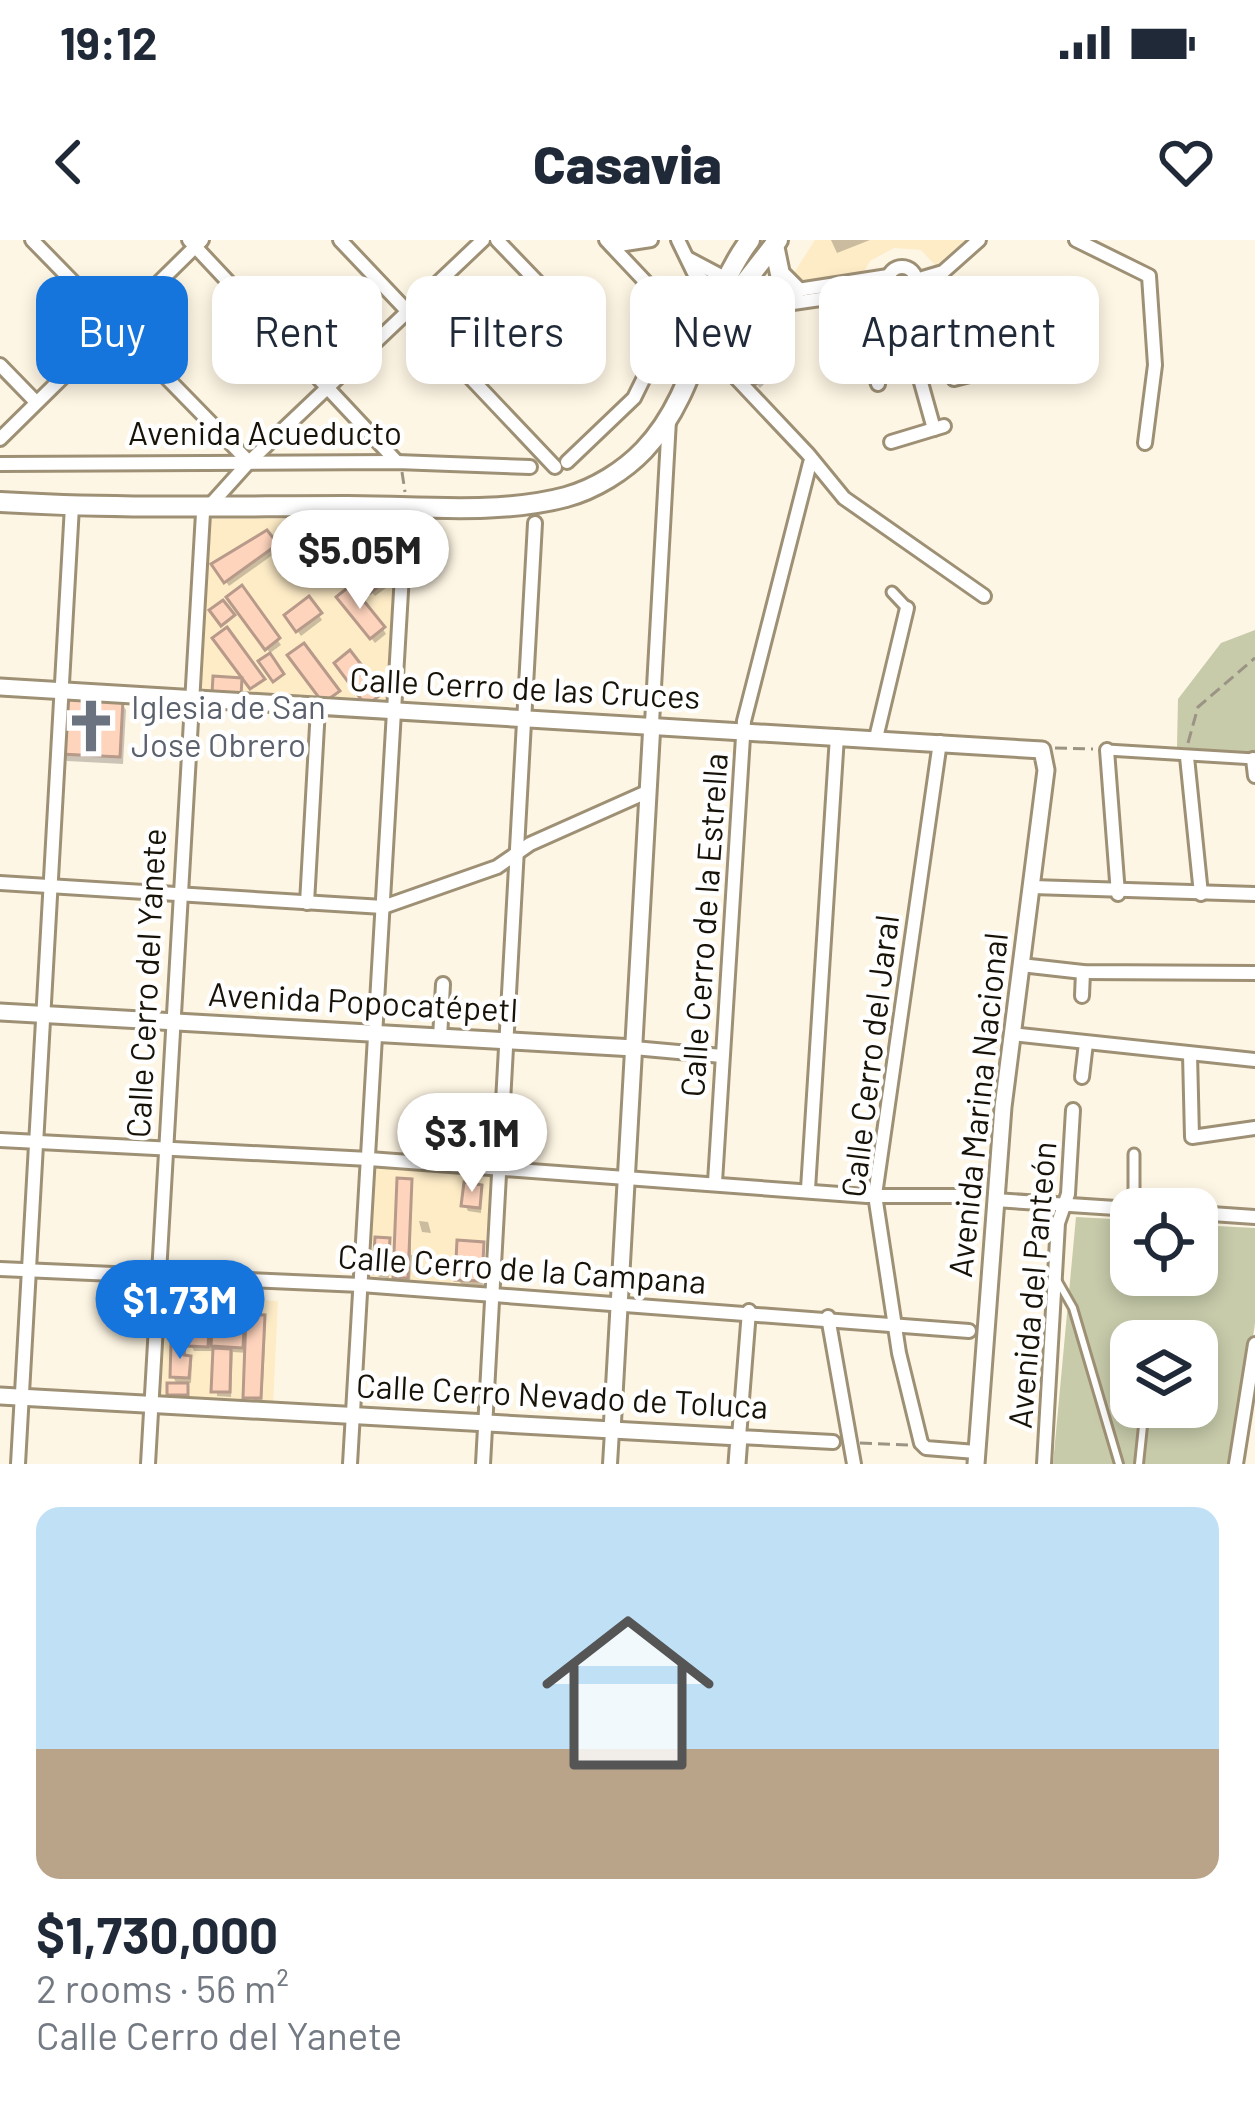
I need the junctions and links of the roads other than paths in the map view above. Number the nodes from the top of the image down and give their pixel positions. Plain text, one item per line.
1 (32, 240) edge
2 (340, 240) edge
3 (483, 240) edge
4 (497, 240) edge
5 (651, 240) edge
6 (678, 240) edge
7 (750, 240) edge
8 (979, 240) edge
9 (1076, 240) edge
10 (196, 242) edge
11 (776, 242) edge
12 (609, 243) edge
13 (66, 276) edge
14 (162, 276) edge
15 (445, 276) edge
16 (533, 276) edge
17 (639, 276) edge
18 (714, 276) edge
19 (736, 276) edge
20 (743, 276) edge
21 (934, 276) edge
22 (819, 289) edge
23 (796, 290) joint
24 (406, 308) edge
25 (406, 314) edge
26 (0, 365) edge
27 (54, 384) edge
28 (171, 384) edge
29 (481, 384) edge
30 (641, 384) edge
31 (685, 384) edge
32 (739, 384) edge
33 (924, 384) edge
34 (330, 387) junction
35 (36, 402) junction
36 (669, 418) junction
37 (0, 439) edge
38 (891, 442) dead end
39 (1144, 443) dead end
40 (249, 462) junction
41 (397, 462) junction
42 (810, 463) junction
43 (0, 464) edge
44 (530, 467) dead end
45 (0, 502) edge
46 (72, 506) junction
47 (406, 506) junction
48 (206, 507) junction
49 (535, 523) dead end
50 (892, 592) dead end
51 (985, 596) dead end
52 (907, 608) joint
53 (0, 687) edge
54 (63, 691) junction
55 (190, 700) junction
56 (318, 708) junction
57 (394, 710) junction
58 (523, 718) junction
59 (652, 723) junction
60 (743, 729) junction
61 (837, 736) junction
62 (876, 738) junction
63 (940, 742) junction
64 (1107, 750) joint
65 (1044, 754) joint
66 (1187, 757) junction
67 (1254, 759) edge
68 (1255, 776) edge
69 (649, 790) junction
70 (516, 856) junction
71 (0, 883) edge
72 (52, 887) junction
73 (1032, 887) junction
74 (1118, 894) junction
75 (1202, 894) junction
76 (1255, 894) edge
77 (178, 895) junction
78 (307, 903) junction
79 (383, 907) junction
80 (1021, 965) junction
81 (1083, 972) junction
82 (1255, 973) edge
83 (443, 984) dead end
84 (1082, 995) dead end
85 (0, 1012) edge
86 (45, 1015) junction
87 (171, 1022) junction
88 (377, 1033) junction
89 (1012, 1034) junction
90 (440, 1038) junction
91 (506, 1040) junction
92 (1086, 1043) junction
93 (634, 1048) junction
94 (1190, 1054) junction
95 (722, 1056) junction
96 (1255, 1060) edge
97 (1082, 1077) dead end
98 (1073, 1110) dead end
99 (1255, 1129) edge
100 (0, 1140) edge
101 (38, 1142) junction
102 (164, 1147) junction
103 (1134, 1154) dead end
104 (368, 1159) junction
105 (498, 1168) junction
106 (626, 1176) junction
107 (715, 1182) junction
108 (1133, 1188) edge
109 (808, 1189) junction
110 (875, 1195) junction
111 (970, 1196) dead end
112 (995, 1201) junction
113 (1064, 1207) junction
114 (1110, 1208) edge
115 (1218, 1215) edge
116 (1255, 1217) edge
117 (0, 1269) edge
118 (31, 1270) junction
119 (158, 1277) junction
120 (1055, 1277) junction
121 (361, 1285) junction
122 (491, 1295) junction
123 (619, 1303) junction
124 (749, 1311) junction
125 (828, 1317) junction
126 (896, 1324) junction
127 (969, 1331) dead end
128 (1255, 1344) edge
129 (0, 1396) edge
130 (23, 1397) junction
131 (151, 1402) junction
132 (1250, 1413) edge
133 (353, 1415) junction
134 (485, 1424) junction
135 (1143, 1428) edge
136 (612, 1431) junction
137 (739, 1437) junction
138 (832, 1442) joint
139 (852, 1443) junction
140 (976, 1458) edge
141 (18, 1464) edge
142 (148, 1464) edge
143 (350, 1464) edge
144 (483, 1464) edge
145 (610, 1464) edge
146 (737, 1464) edge
147 (854, 1464) edge
148 (1044, 1464) edge
149 (1118, 1464) edge
150 (1139, 1464) edge
151 (1236, 1464) edge

1 - 13 street
2 - 24 street
3 - 15 street
4 - 16 street
5 - 12 street
6 - 18 street
7 - 19 main road
8 - 21 street
9 - 39 street
10 - 14 street
10 - 34 street
11 - 20 main road
11 - 23 main road
12 - 17 street
22 - 23 street
25 - 34 street
26 - 35 street
27 - 35 street
28 - 40 street
29 - 30 street
31 - 36 main road
32 - 42 street
33 - 38 street
34 - 40 street
34 - 41 street
35 - 37 street
36 - 47 main road
36 - 59 street
40 - 41 street, Avenida Acueducto
40 - 43 street, Avenida Acueducto
40 - 48 street
41 - 44 street, Avenida Acueducto
42 - 51 street
42 - 60 street, Calle Cerro de la Estrella
45 - 46 main road
46 - 48 main road
46 - 54 street
47 - 48 main road
47 - 57 street
48 - 55 street, Calle Cerro del Yanete
49 - 58 street
50 - 52 street
52 - 62 street
53 - 54 street, Calle Cerro de las Cruces
54 - 55 street, Calle Cerro de las Cruces
54 - 72 street
55 - 56 street, Calle Cerro de las Cruces
55 - 77 street, Calle Cerro del Yanete
56 - 57 street, Calle Cerro de las Cruces
56 - 78 street
57 - 58 street, Calle Cerro de las Cruces
57 - 79 street
58 - 59 street, Calle Cerro de las Cruces
58 - 70 street
59 - 60 street, Calle Cerro de las Cruces
59 - 69 street
60 - 61 street, Calle Cerro de las Cruces
60 - 95 street, Calle Cerro de la Estrella
61 - 62 street, Calle Cerro de las Cruces
61 - 109 street
62 - 63 street, Calle Cerro de las Cruces
63 - 65 street, Calle Cerro de las Cruces
63 - 110 street, Calle Cerro del Jaral
64 - 66 street
64 - 74 street
65 - 73 street, Avenida Marina Nacional
66 - 67 street
66 - 75 street
67 - 68 street
69 - 70 street
69 - 93 street
70 - 79 street
70 - 91 street
71 - 72 street
72 - 77 street
72 - 86 street
73 - 74 street
73 - 80 street, Avenida Marina Nacional
74 - 75 street
75 - 76 street
77 - 78 street
77 - 87 street, Calle Cerro del Yanete
78 - 79 street
79 - 88 street
80 - 81 street
80 - 89 street, Avenida Marina Nacional
81 - 82 street
81 - 84 street
83 - 90 street
85 - 86 street, Avenida Popocatépetl
86 - 87 street, Avenida Popocatépetl
86 - 101 street
87 - 88 street, Avenida Popocatépetl
87 - 102 street, Calle Cerro del Yanete
88 - 90 street, Avenida Popocatépetl
88 - 104 street
89 - 92 street
89 - 112 street, Avenida Marina Nacional
90 - 91 street, Avenida Popocatépetl
91 - 93 street, Avenida Popocatépetl
91 - 105 street
92 - 94 street
92 - 97 street
93 - 95 street, Avenida Popocatépetl
93 - 106 street
94 - 96 street
94 - 99 street
95 - 107 street, Calle Cerro de la Estrella
98 - 113 street, Avenida del Panteón
100 - 101 street
101 - 102 street
101 - 118 street
102 - 104 street
102 - 119 street, Calle Cerro del Yanete
103 - 108 street
104 - 105 street
104 - 121 street
105 - 106 street
105 - 122 street
106 - 107 street
106 - 123 street
107 - 109 street
109 - 110 street
110 - 111 street
110 - 126 street, Calle Cerro del Jaral
112 - 113 street
112 - 140 street, Avenida Marina Nacional
113 - 114 street
113 - 120 street, Avenida del Panteón
115 - 116 street
117 - 118 street, Calle Cerro de la Campana
118 - 119 street, Calle Cerro de la Campana
118 - 130 street
119 - 121 street, Calle Cerro de la Campana
119 - 131 street, Calle Cerro del Yanete
120 - 148 street, Avenida del Panteón
120 - 149 lane
121 - 122 street, Calle Cerro de la Campana
121 - 133 street
122 - 123 street, Calle Cerro de la Campana
122 - 134 street
123 - 124 street, Calle Cerro de la Campana
123 - 136 street
124 - 125 street, Calle Cerro de la Campana
124 - 137 street
125 - 126 street, Calle Cerro de la Campana
125 - 139 street
126 - 127 street, Calle Cerro de la Campana
126 - 140 street, Calle Cerro del Jaral
128 - 132 street
129 - 130 street, Calle Cerro Nevado de Toluca
130 - 131 street, Calle Cerro Nevado de Toluca
130 - 141 street
131 - 133 street, Calle Cerro Nevado de Toluca
131 - 142 street, Calle Cerro del Yanete
132 - 151 street
133 - 134 street, Calle Cerro Nevado de Toluca
133 - 143 street
134 - 136 street, Calle Cerro Nevado de Toluca
134 - 144 street
135 - 150 lane
136 - 137 street, Calle Cerro Nevado de Toluca
136 - 145 street
137 - 138 street, Calle Cerro Nevado de Toluca
137 - 146 street
138 - 139 street, Calle Cerro Nevado de Toluca
139 - 147 street

